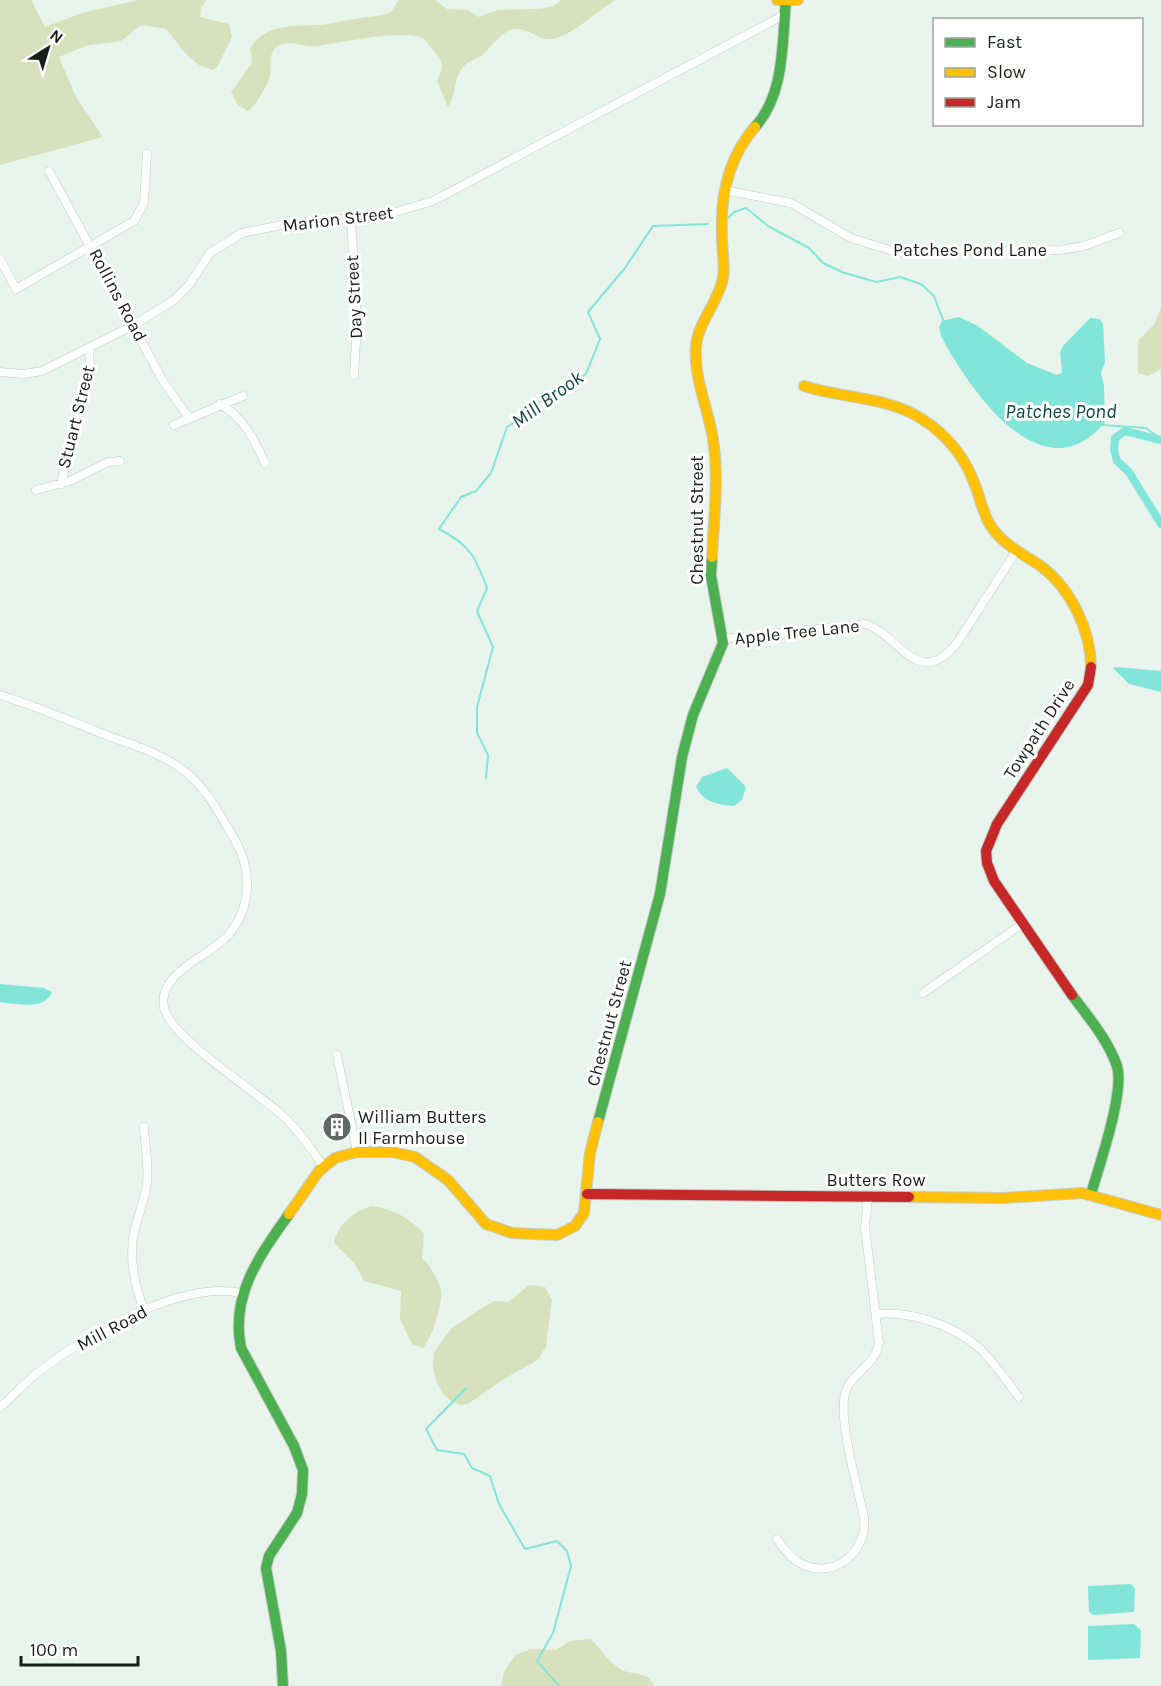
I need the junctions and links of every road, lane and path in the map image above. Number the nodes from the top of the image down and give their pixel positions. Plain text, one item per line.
1 (777, 0) edge
2 (786, 0) edge
3 (798, 0) edge
4 (784, 15) junction
5 (147, 154) dead end
6 (49, 171) dead end
7 (724, 190) junction
8 (351, 219) junction
9 (1119, 233) dead end
10 (92, 247) junction
11 (0, 259) edge
12 (134, 325) junction
13 (89, 349) junction
14 (0, 372) edge
15 (354, 375) dead end
16 (804, 386) dead end
17 (243, 396) dead end
18 (220, 404) junction
19 (189, 418) junction
20 (174, 425) dead end
21 (120, 461) dead end
22 (265, 463) dead end
23 (61, 484) junction
24 (36, 490) dead end
25 (1017, 550) junction
26 (723, 639) junction
27 (0, 696) edge
28 (1022, 924) junction
29 (923, 993) dead end
30 (337, 1055) dead end
31 (144, 1127) dead end
32 (357, 1152) junction
33 (324, 1167) junction
34 (586, 1194) junction
35 (1091, 1194) junction
36 (868, 1197) junction
37 (1161, 1215) edge
38 (242, 1293) junction
39 (144, 1310) junction
40 (876, 1314) junction
41 (1019, 1397) dead end
42 (0, 1407) edge
43 (777, 1539) dead end
44 (283, 1686) edge

1 - 2 street
2 - 3 street
2 - 4 street, Chestnut Street
4 - 7 street, Chestnut Street
4 - 8 street, Marion Street
5 - 10 street
6 - 10 street, Rollins Road
7 - 9 street, Patches Pond Lane
7 - 26 street, Chestnut Street
8 - 12 street, Marion Street
8 - 15 street, Day Street
10 - 11 street
10 - 12 street, Rollins Road
12 - 13 street, Marion Street
12 - 19 street, Rollins Road
13 - 14 street, Marion Street
13 - 23 street, Stuart Street
16 - 25 street, Towpath Drive
17 - 18 street
18 - 19 street
18 - 22 street
19 - 20 street
21 - 23 street
23 - 24 street
25 - 26 street, Apple Tree Lane
25 - 28 street, Towpath Drive
26 - 34 street, Chestnut Street
27 - 33 street
28 - 29 street
28 - 35 street, Towpath Drive
30 - 32 street
31 - 39 street
32 - 33 street, Chestnut Street
32 - 34 street, Chestnut Street
33 - 38 street, Chestnut Street
34 - 36 street, Butters Row
35 - 36 street, Butters Row
35 - 37 street, Butters Row
36 - 40 street
38 - 39 street, Mill Road
38 - 44 street, Chestnut Street
39 - 42 street, Mill Road
40 - 41 street
40 - 43 street

